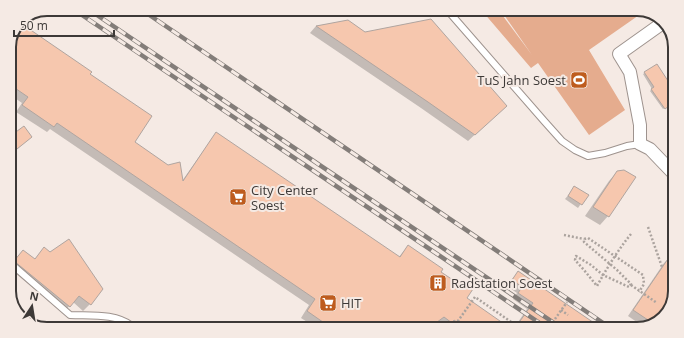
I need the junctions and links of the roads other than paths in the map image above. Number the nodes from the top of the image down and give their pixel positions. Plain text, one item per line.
1 (452, 16) edge
2 (659, 25) edge
3 (640, 144) junction
4 (668, 168) edge
5 (16, 268) edge
6 (127, 322) edge

1 - 3 lane
2 - 3 street
3 - 4 street
5 - 6 lane

